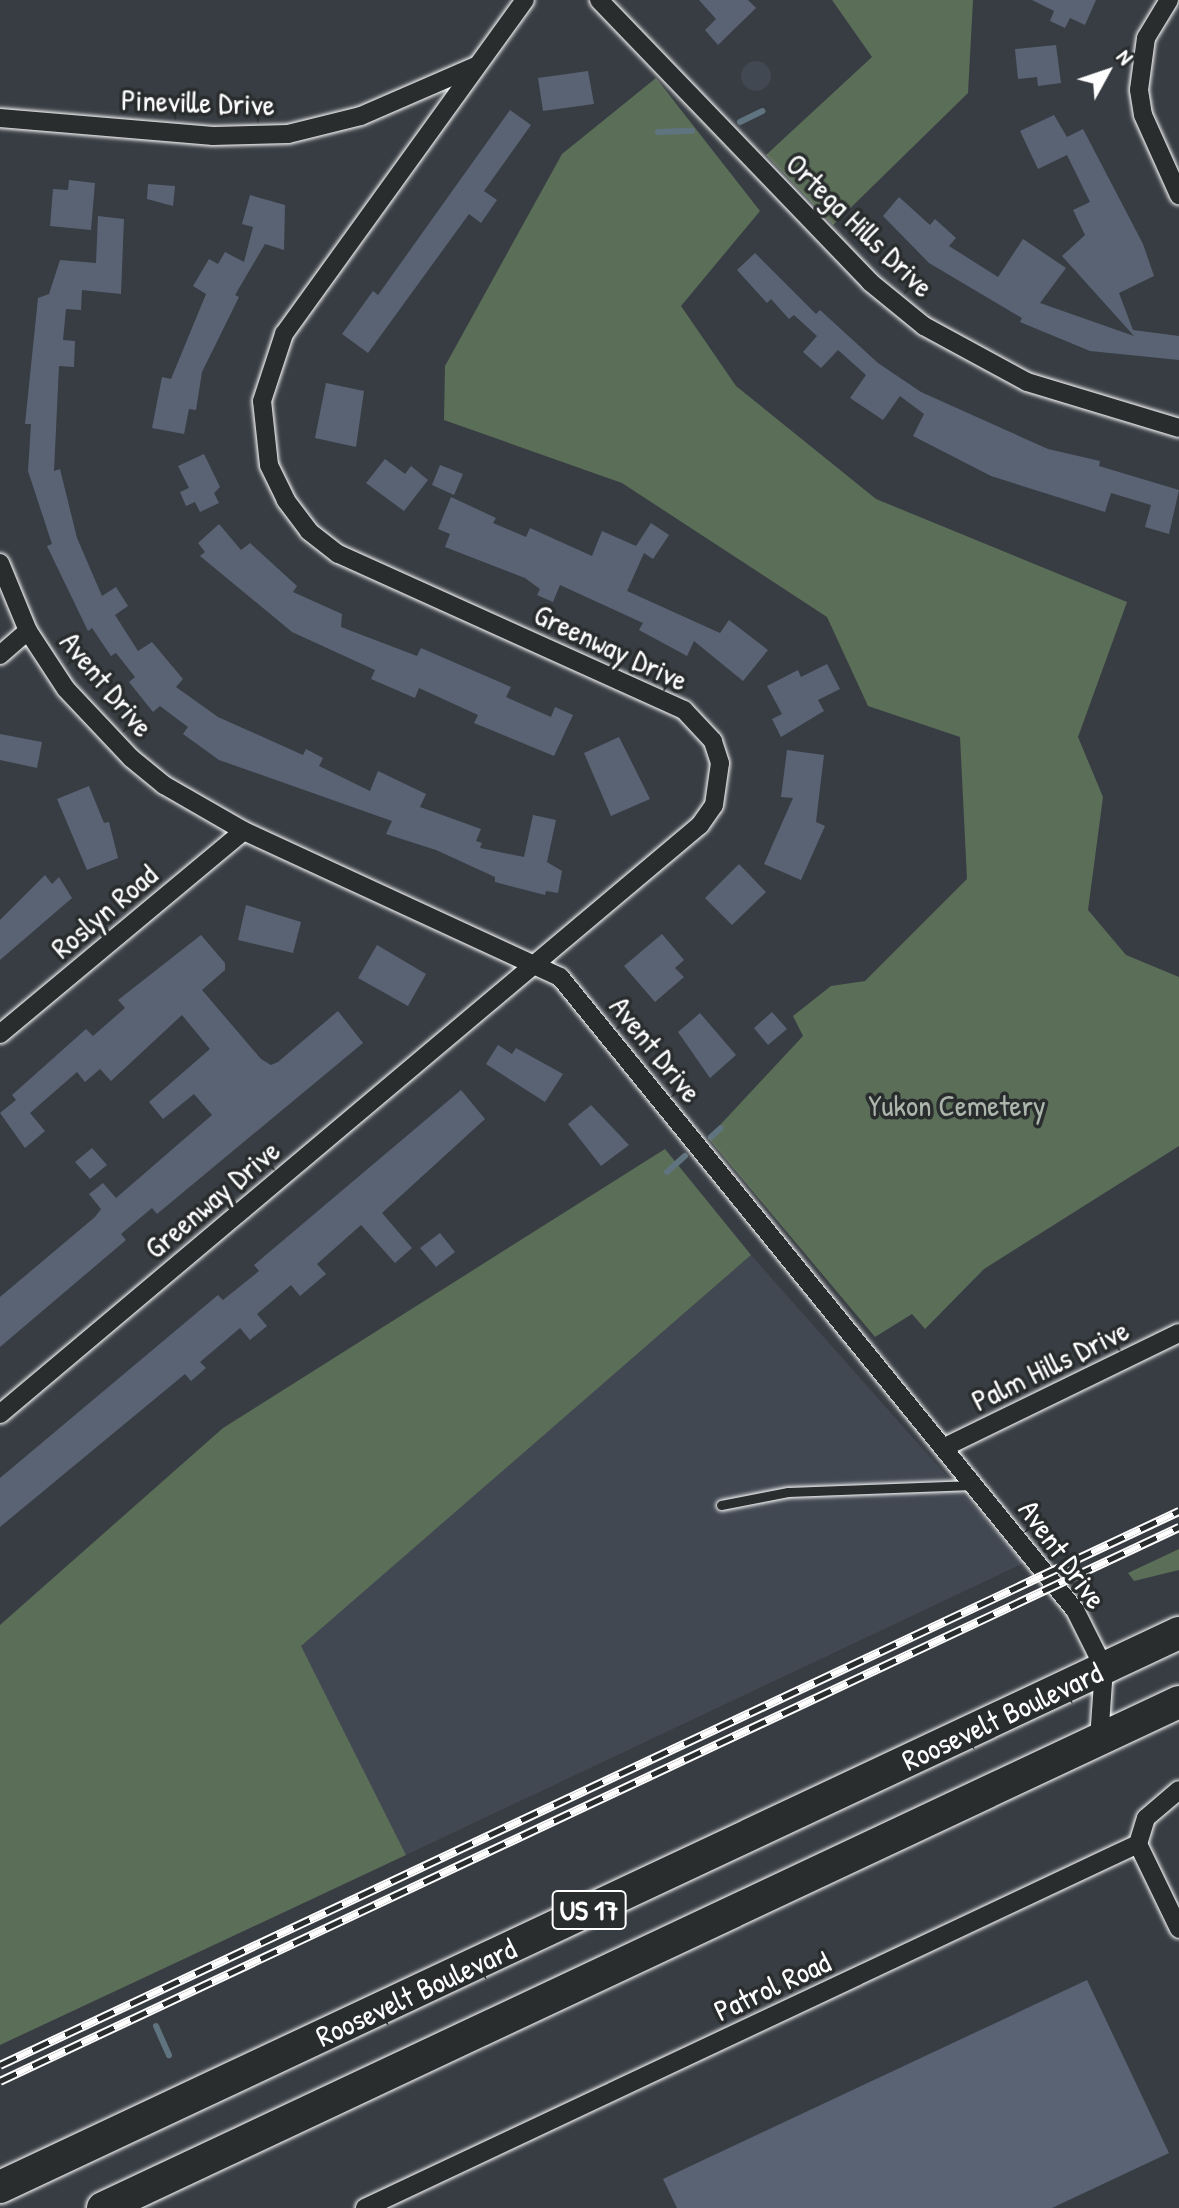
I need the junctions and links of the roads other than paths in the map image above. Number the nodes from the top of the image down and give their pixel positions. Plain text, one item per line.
1 (525, 0) edge
2 (599, 0) edge
3 (1169, 0) edge
4 (478, 65) junction
5 (1, 123) edge
6 (1179, 195) edge
7 (1179, 428) edge
8 (0, 563) edge
9 (28, 631) junction
10 (0, 655) edge
11 (244, 831) junction
12 (536, 964) junction
13 (0, 1034) edge
14 (1179, 1333) edge
15 (0, 1414) edge
16 (945, 1447) junction
17 (976, 1485) junction
18 (721, 1505) dead end
19 (1179, 1633) edge
20 (1104, 1668) junction
21 (1179, 1702) edge
22 (1099, 1740) junction
23 (1179, 1790) edge
24 (1138, 1844) junction
25 (1179, 1929) edge
26 (0, 2187) edge
27 (103, 2208) edge
28 (365, 2208) edge

1 - 4 street, Greenway Drive
2 - 7 street, Ortega Hills Drive
3 - 6 street
4 - 5 street, Pineville Drive
4 - 12 street, Greenway Drive
8 - 9 street, Avent Drive
9 - 10 street
9 - 11 street, Avent Drive
11 - 12 street, Avent Drive
11 - 13 street, Roslyn Road
12 - 15 street, Greenway Drive
12 - 16 street, Avent Drive
14 - 16 street, Palm Hills Drive
16 - 17 street, Avent Drive
17 - 18 lane
17 - 20 street, Avent Drive
19 - 20 highway, Roosevelt Boulevard / US 17
20 - 22 street
20 - 26 highway, Roosevelt Boulevard / US 17
21 - 22 highway, Roosevelt Boulevard / US 17
22 - 27 highway, Roosevelt Boulevard / US 17
23 - 24 street
24 - 25 street
24 - 28 street, Patrol Road

